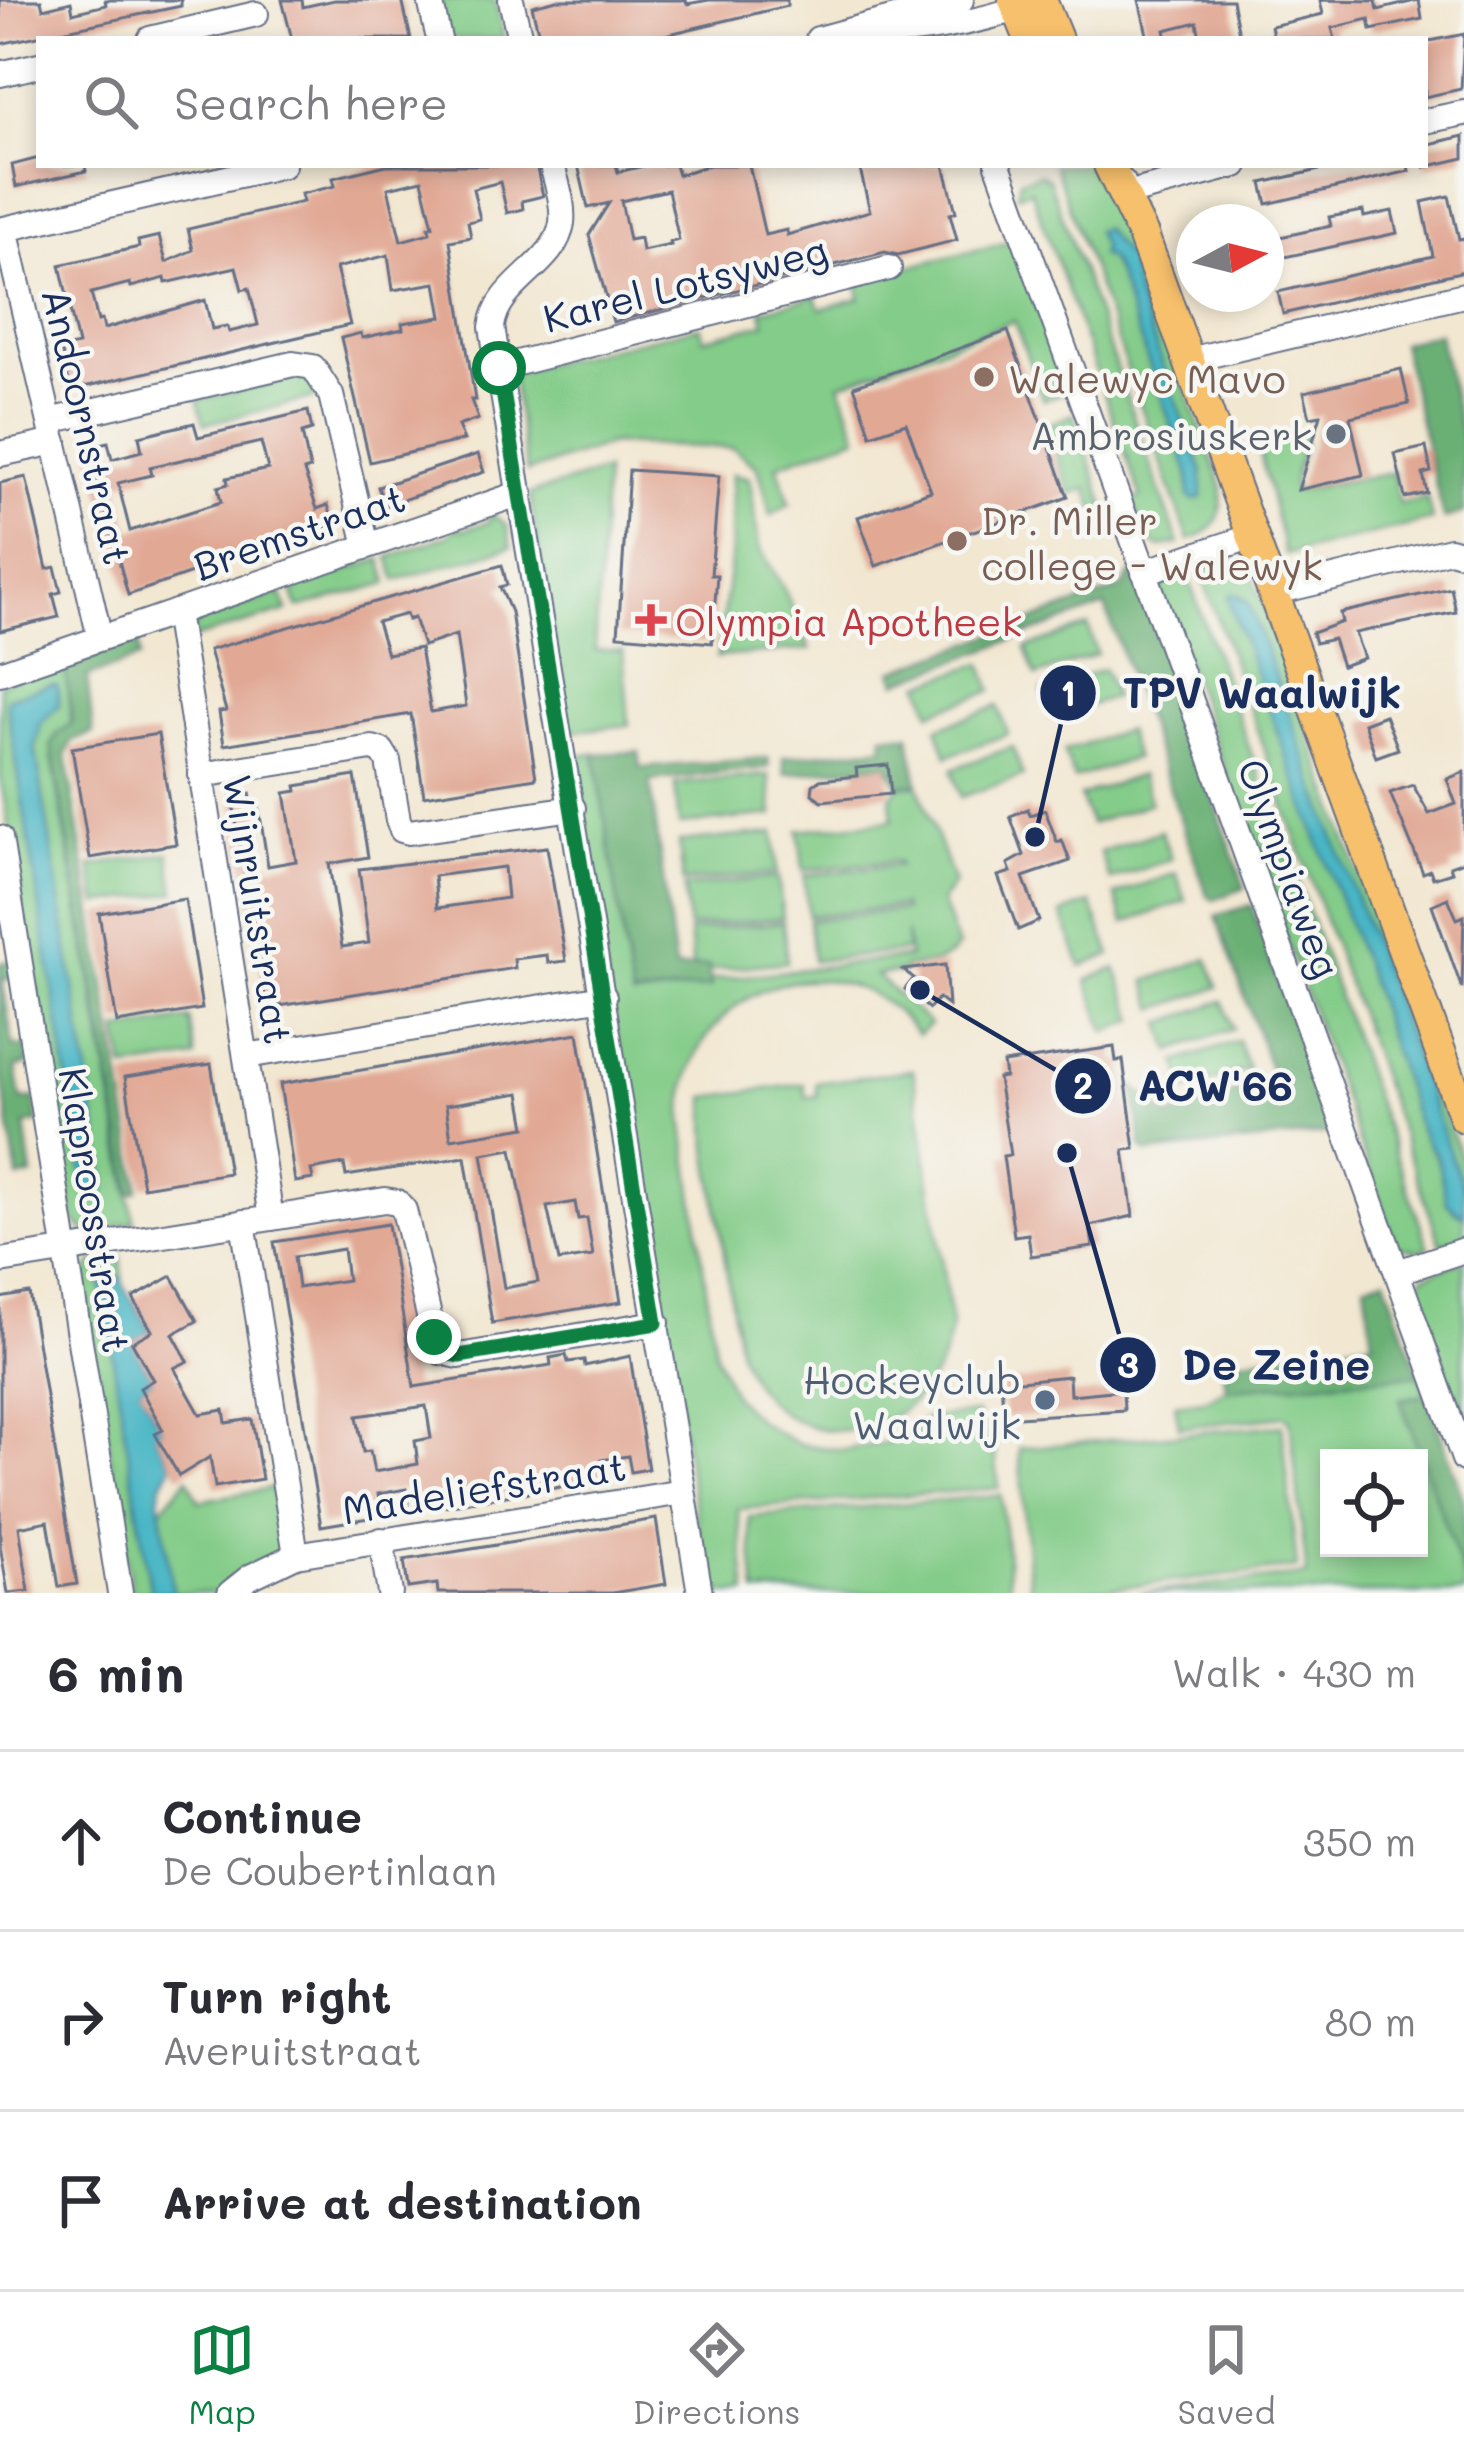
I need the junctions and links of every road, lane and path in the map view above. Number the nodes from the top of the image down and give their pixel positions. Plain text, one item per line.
1 (430, 0) edge
2 (511, 0) edge
3 (961, 0) edge
4 (1032, 2) edge
5 (256, 18) edge
6 (850, 32) junction
7 (166, 36) edge
8 (439, 36) edge
9 (519, 36) edge
10 (832, 36) edge
11 (1030, 36) edge
12 (1055, 36) edge
13 (36, 66) edge
14 (0, 74) edge
15 (1464, 112) edge
16 (1428, 121) edge
17 (270, 168) edge
18 (553, 168) edge
19 (999, 168) edge
20 (1093, 168) edge
21 (1212, 168) edge
22 (1128, 179) edge
23 (3, 230) edge
24 (889, 268) dead end
25 (1464, 296) edge
26 (1189, 360) junction
27 (499, 368) junction
28 (52, 431) junction
29 (0, 454) edge
30 (520, 493) junction
31 (1250, 536) junction
32 (367, 546) junction
33 (1464, 554) edge
34 (1144, 572) junction
35 (1272, 593) junction
36 (176, 612) junction
37 (100, 638) junction
38 (0, 673) edge
39 (201, 776) junction
40 (573, 808) junction
41 (0, 841) edge
42 (604, 997) junction
43 (246, 1056) junction
44 (1454, 1060) edge
45 (1464, 1118) edge
46 (271, 1218) junction
47 (243, 1222) junction
48 (66, 1250) junction
49 (1464, 1250) edge
50 (0, 1261) edge
51 (1398, 1272) junction
52 (656, 1323) junction
53 (1464, 1460) edge
54 (683, 1492) junction
55 (382, 1540) junction
56 (296, 1555) junction
57 (120, 1593) edge
58 (230, 1593) edge
59 (390, 1593) edge
60 (700, 1593) edge

1 - 8 street
2 - 9 street
3 - 6 street
4 - 6 street
4 - 11 main road
4 - 12 main road
5 - 7 street
6 - 10 street
13 - 14 street
15 - 16 street
17 - 23 street
18 - 27 street
19 - 34 street, Olympiaweg
20 - 22 main road
21 - 22 street
22 - 26 main road
23 - 28 street, Andoornstraat
24 - 27 street, Karel Lotsyweg
25 - 26 street
26 - 31 main road
27 - 30 street
28 - 29 street
28 - 32 street
28 - 37 street, Andoornstraat
30 - 32 street, Bremstraat
30 - 40 street
31 - 34 street
31 - 35 main road
32 - 36 street, Bremstraat
33 - 35 street
34 - 51 street, Olympiaweg
35 - 44 main road
36 - 37 street, Bremstraat
36 - 39 street, Wijnruitstraat
37 - 38 street
39 - 40 street
39 - 43 street, Wijnruitstraat
40 - 42 street
41 - 48 street, Klaproosstraat
42 - 43 street
42 - 52 street
43 - 46 street, Wijnruitstraat
44 - 45 main road
46 - 47 street
46 - 52 street
47 - 48 street
47 - 56 street
48 - 50 street
48 - 57 street, Klaproosstraat
49 - 51 street
51 - 53 street, Olympiaweg
52 - 54 street
54 - 55 street, Madeliefstraat
54 - 60 street
55 - 56 street, Madeliefstraat
55 - 59 street
56 - 58 street, Madeliefstraat

